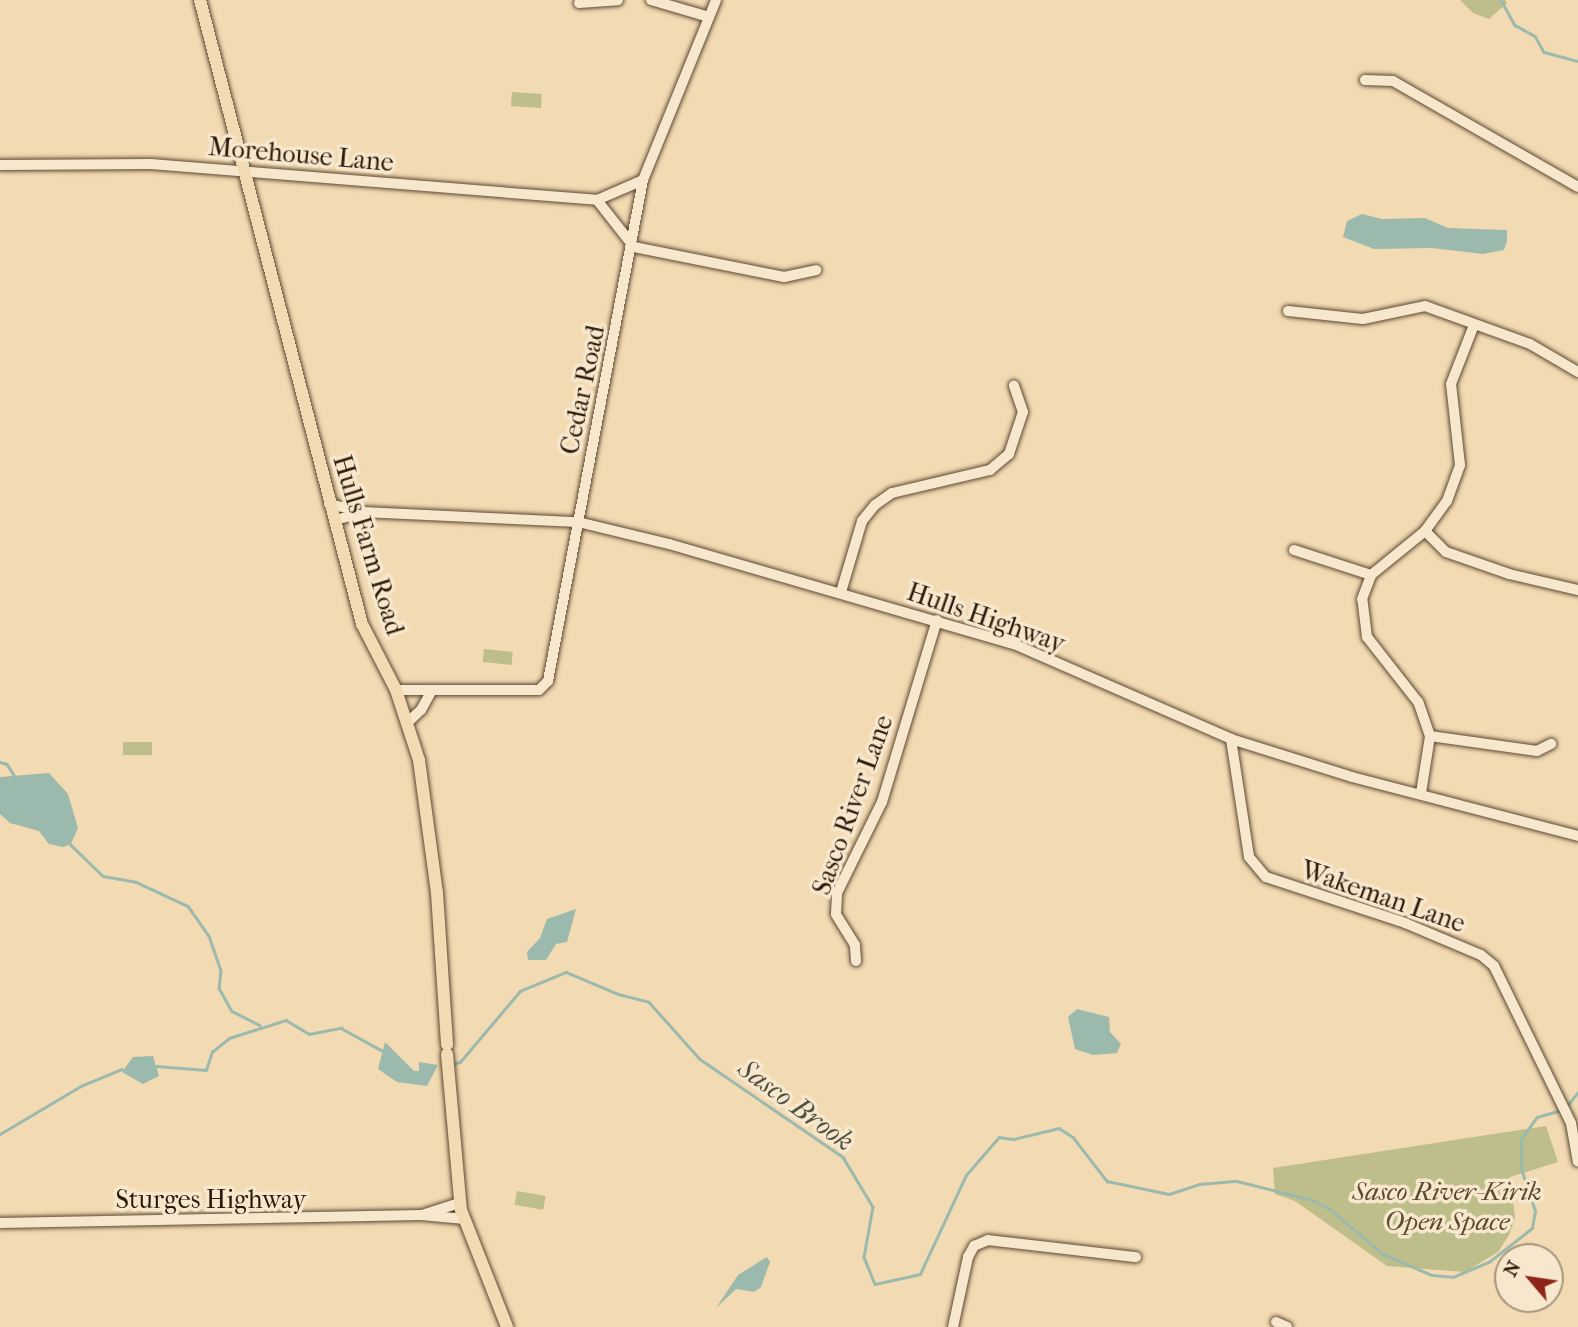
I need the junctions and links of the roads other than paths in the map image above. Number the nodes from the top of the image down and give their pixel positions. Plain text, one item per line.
1 (200, 0) edge
2 (618, 0) edge
3 (651, 0) edge
4 (716, 0) edge
5 (579, 3) dead end
6 (709, 18) junction
7 (1365, 80) dead end
8 (0, 165) edge
9 (243, 171) junction
10 (643, 180) junction
11 (1578, 187) edge
12 (597, 200) junction
13 (634, 247) junction
14 (816, 270) dead end
15 (1288, 311) dead end
16 (1474, 325) junction
17 (1578, 372) edge
18 (1014, 386) dead end
19 (329, 504) junction
20 (363, 512) junction
21 (335, 520) junction
22 (578, 522) junction
23 (1425, 531) junction
24 (1294, 550) dead end
25 (1371, 575) junction
26 (1578, 590) edge
27 (841, 592) junction
28 (937, 620) junction
29 (396, 690) junction
30 (432, 690) junction
31 (409, 721) junction
32 (1430, 736) junction
33 (1231, 739) junction
34 (1550, 744) dead end
35 (1421, 793) junction
36 (1578, 836) edge
37 (856, 961) dead end
38 (1568, 1116) edge
39 (1578, 1161) edge
40 (459, 1197) junction
41 (421, 1215) junction
42 (465, 1219) junction
43 (0, 1223) edge
44 (1136, 1256) dead end
45 (1276, 1322) dead end
46 (507, 1327) edge
47 (953, 1327) edge
48 (1287, 1327) edge

1 - 9 main road, Hulls Farm Road
2 - 5 street
3 - 6 street
4 - 6 street, Cedar Road
6 - 10 street, Cedar Road
7 - 11 street
8 - 9 street, Morehouse Lane
9 - 12 street, Morehouse Lane
9 - 19 main road, Hulls Farm Road
10 - 12 street, Morehouse Lane
10 - 13 street, Cedar Road
12 - 13 street
13 - 14 street
13 - 22 street, Cedar Road
15 - 16 street
16 - 17 street
16 - 23 street
18 - 27 street
19 - 20 street, Hulls Highway
19 - 21 main road, Hulls Farm Road
20 - 21 street, Hulls Highway
20 - 22 street, Hulls Highway
21 - 29 main road, Hulls Farm Road
22 - 27 street, Hulls Highway
22 - 30 street, Cedar Road
23 - 25 street
23 - 26 street
24 - 25 street
25 - 32 street
27 - 28 street, Hulls Highway
28 - 33 street, Hulls Highway
28 - 37 street, Sasco River Lane
29 - 30 street, Cedar Road
29 - 31 main road, Hulls Farm Road
30 - 31 street
31 - 40 main road, Hulls Farm Road
32 - 34 street
32 - 35 street
33 - 35 street, Hulls Highway
33 - 38 street, Wakeman Lane
35 - 36 street, Hulls Highway
38 - 39 street, Wakeman Lane
40 - 41 street, Sturges Highway
40 - 42 main road, Hulls Farm Road
41 - 42 street, Sturges Highway
41 - 43 street, Sturges Highway
42 - 46 main road, Hulls Farm Road
44 - 47 street
45 - 48 street

